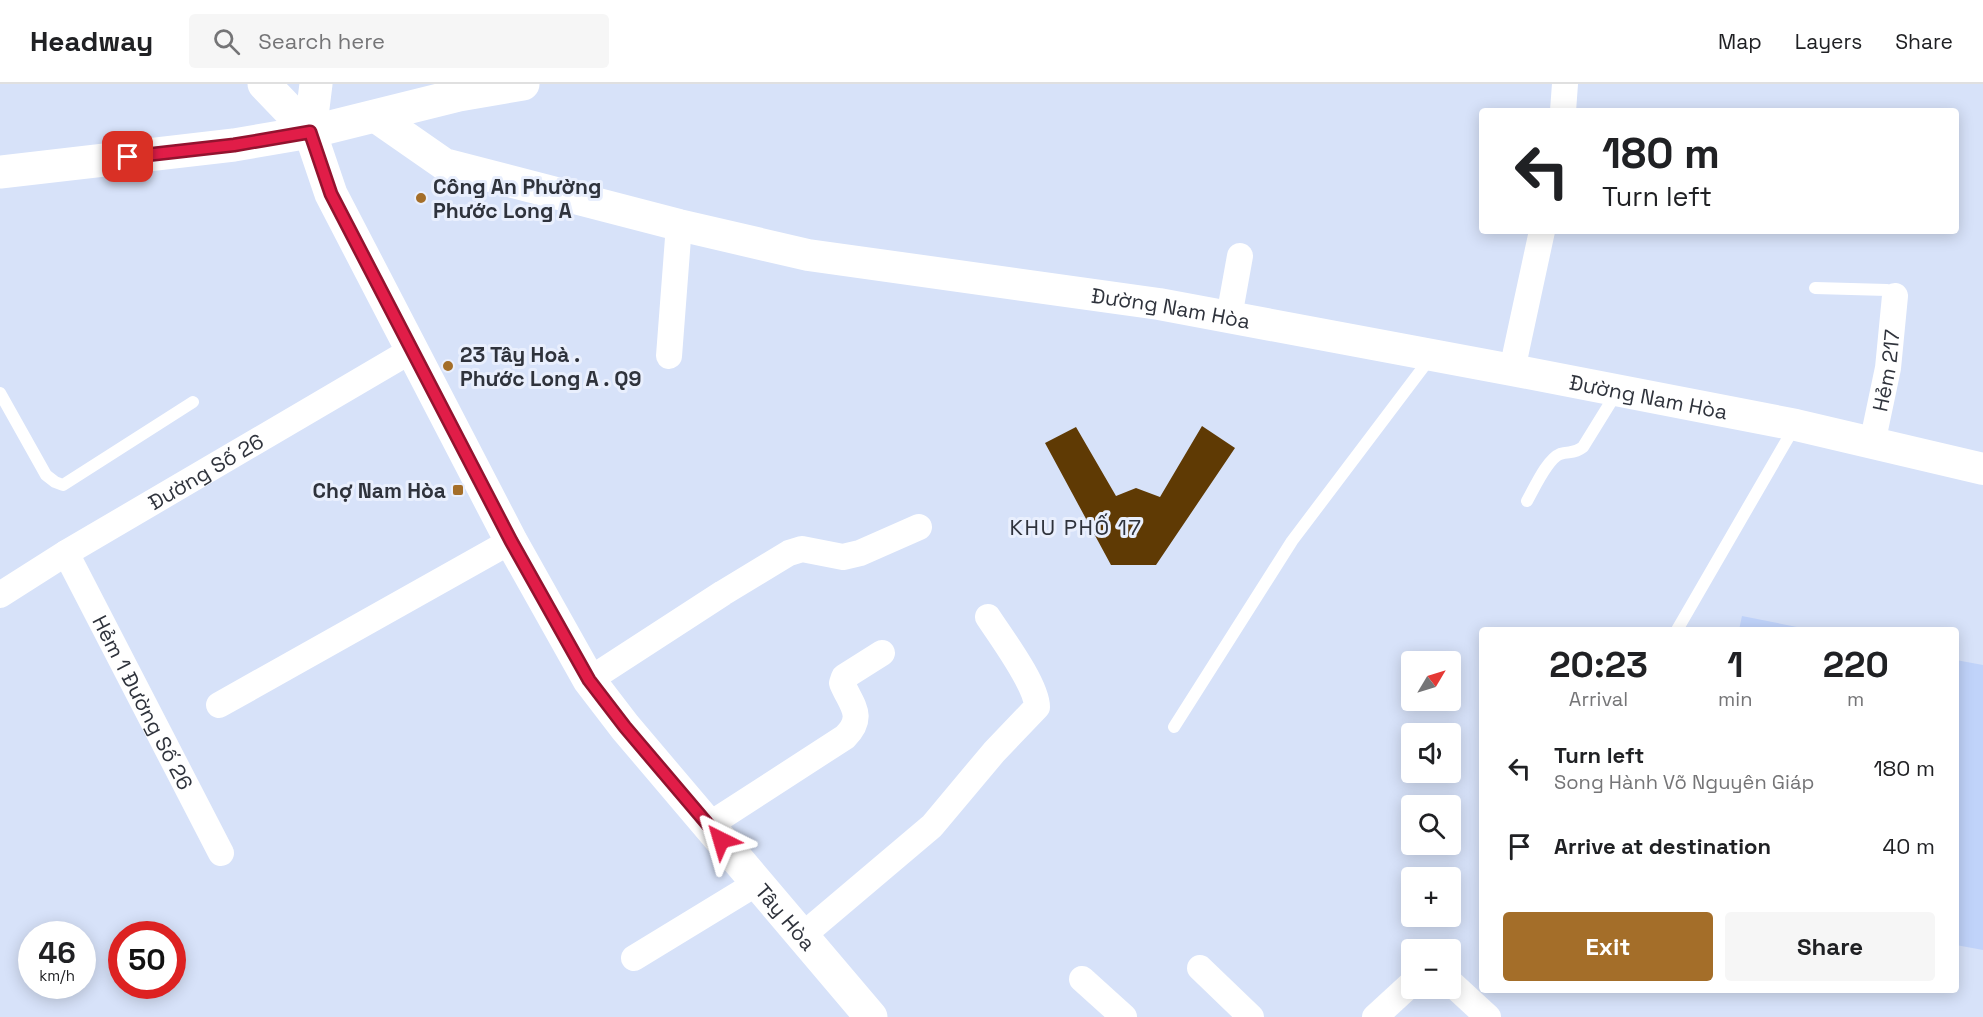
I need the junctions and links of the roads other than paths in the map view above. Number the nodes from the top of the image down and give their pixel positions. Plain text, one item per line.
1 (264, 84) edge
2 (316, 84) edge
3 (523, 84) edge
4 (1565, 84) edge
5 (1563, 108) edge
6 (375, 116) junction
7 (310, 132) junction
8 (7, 176) edge
9 (679, 225) junction
10 (1541, 234) edge
11 (1240, 256) dead end
12 (1815, 288) dead end
13 (1895, 296) joint
14 (1229, 317) junction
15 (412, 350) junction
16 (669, 356) dead end
17 (1431, 356) junction
18 (1512, 370) junction
19 (1618, 391) junction
20 (0, 393) edge
21 (192, 402) dead end
22 (1796, 425) junction
23 (1872, 444) junction
24 (1983, 469) edge
25 (1527, 501) dead end
26 (919, 527) dead end
27 (511, 541) junction
28 (66, 553) junction
29 (0, 595) edge
30 (988, 617) dead end
31 (1679, 627) edge
32 (882, 653) dead end
33 (589, 680) junction
34 (219, 705) dead end
35 (1174, 727) dead end
36 (709, 825) junction
37 (221, 853) dead end
38 (757, 883) junction
39 (802, 936) junction
40 (634, 957) dead end
41 (1200, 968) dead end
42 (1082, 979) dead end
43 (1461, 992) edge
44 (1401, 993) edge
45 (871, 1017) edge
46 (1124, 1017) edge
47 (1251, 1017) edge
48 (1375, 1017) edge
49 (1488, 1017) edge

1 - 7 main road, Tây Hòa
2 - 7 main road, Tây Hòa
3 - 6 main road
4 - 5 street
6 - 7 main road
6 - 9 street, Đường Nam Hòa
7 - 8 main road
7 - 15 main road, Tây Hòa
9 - 14 street, Đường Nam Hòa
9 - 16 street
10 - 18 street
11 - 14 street
12 - 13 lane
13 - 23 street, Hẻm 217
14 - 17 street, Đường Nam Hòa
15 - 27 main road, Tây Hòa
15 - 28 street, Đường Số 26
17 - 18 street, Đường Nam Hòa
17 - 35 lane
18 - 19 street, Đường Nam Hòa
19 - 22 street, Đường Nam Hòa
19 - 25 lane
20 - 21 lane
22 - 23 street, Đường Nam Hòa
22 - 31 lane
23 - 24 street, Đường Nam Hòa
26 - 33 street
27 - 33 main road, Tây Hòa
27 - 34 street
28 - 29 street, Đường Số 26
28 - 37 street, Hẻm 1 Đường Số 26
30 - 39 street
32 - 36 street
33 - 36 main road, Tây Hòa
36 - 38 main road, Tây Hòa
38 - 39 main road, Tây Hòa
38 - 40 street
39 - 45 main road, Tây Hòa
41 - 47 street
42 - 46 street
43 - 49 street
44 - 48 street

